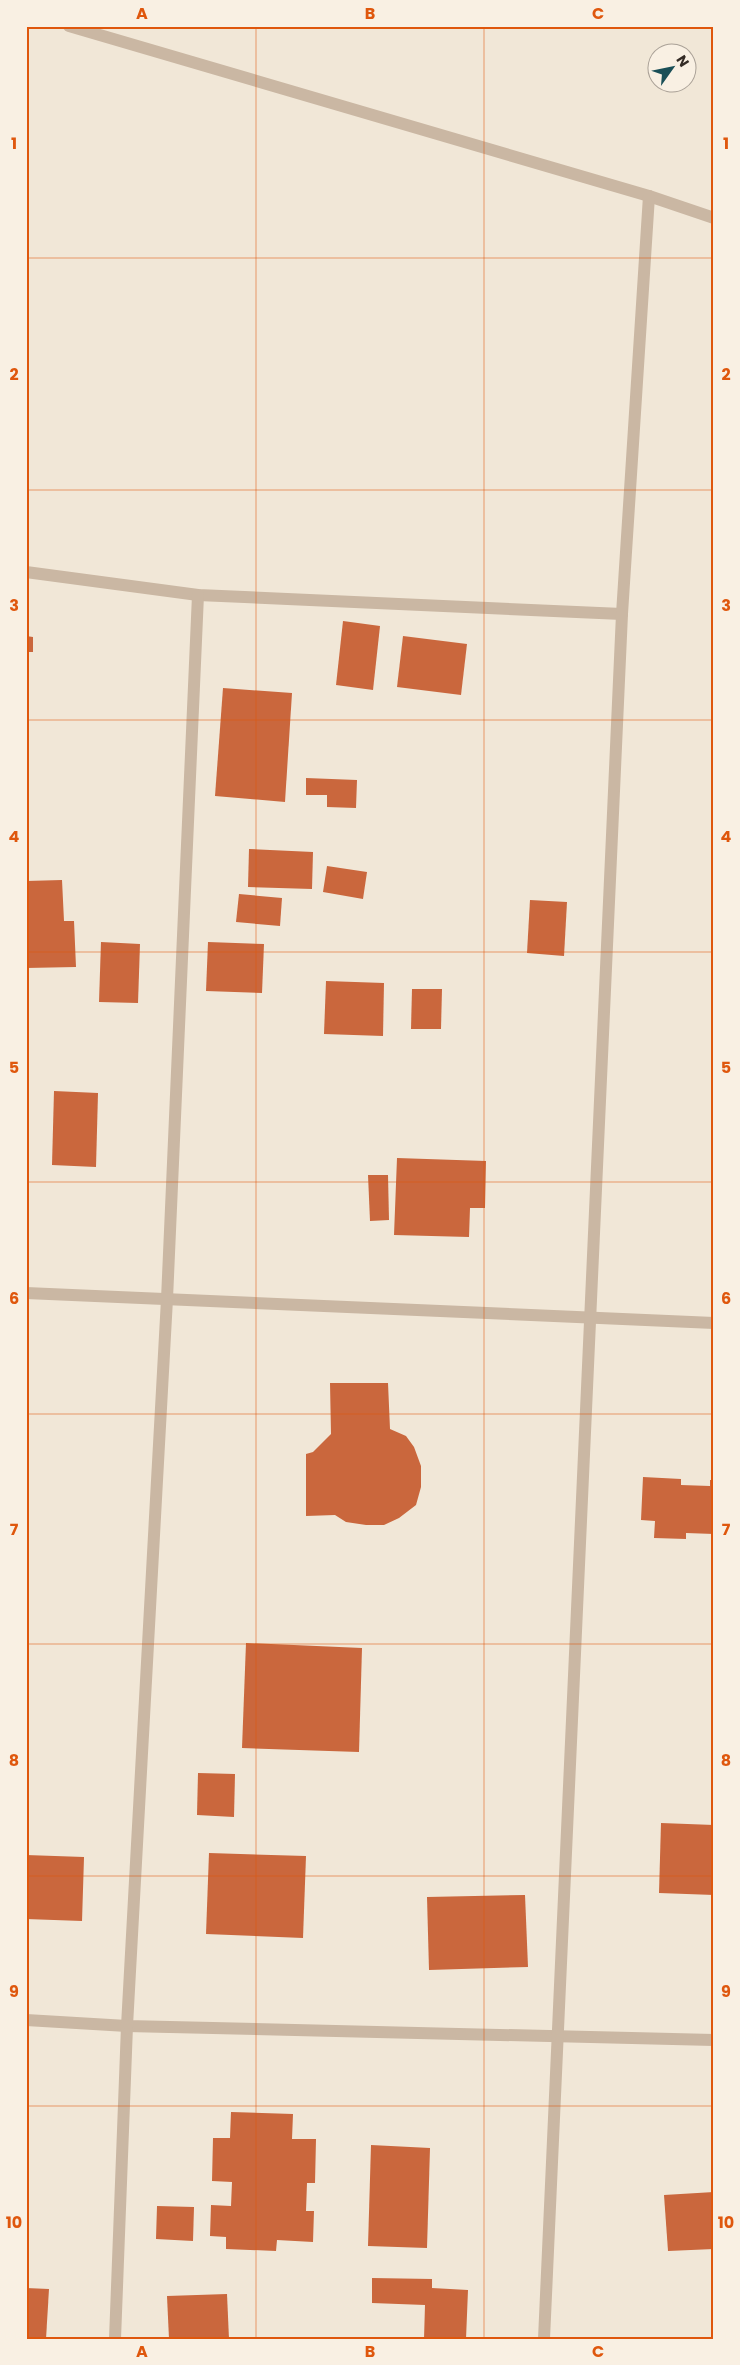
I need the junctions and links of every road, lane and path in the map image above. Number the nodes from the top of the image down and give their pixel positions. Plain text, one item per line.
1 (69, 26) edge
2 (649, 196) junction
3 (714, 218) edge
4 (26, 572) edge
5 (198, 595) junction
6 (622, 614) junction
7 (26, 1293) edge
8 (167, 1299) junction
9 (592, 1317) junction
10 (714, 1323) edge
11 (26, 2020) edge
12 (127, 2026) junction
13 (557, 2037) junction
14 (714, 2040) edge
15 (115, 2339) edge
16 (544, 2339) edge

1 - 2 street
2 - 3 street
2 - 6 street
4 - 5 street
5 - 6 street
5 - 8 street
6 - 9 street
7 - 8 street
8 - 9 street
8 - 12 street
9 - 10 street
9 - 13 street
11 - 12 street
12 - 13 street
12 - 15 street
13 - 14 street
13 - 16 street

